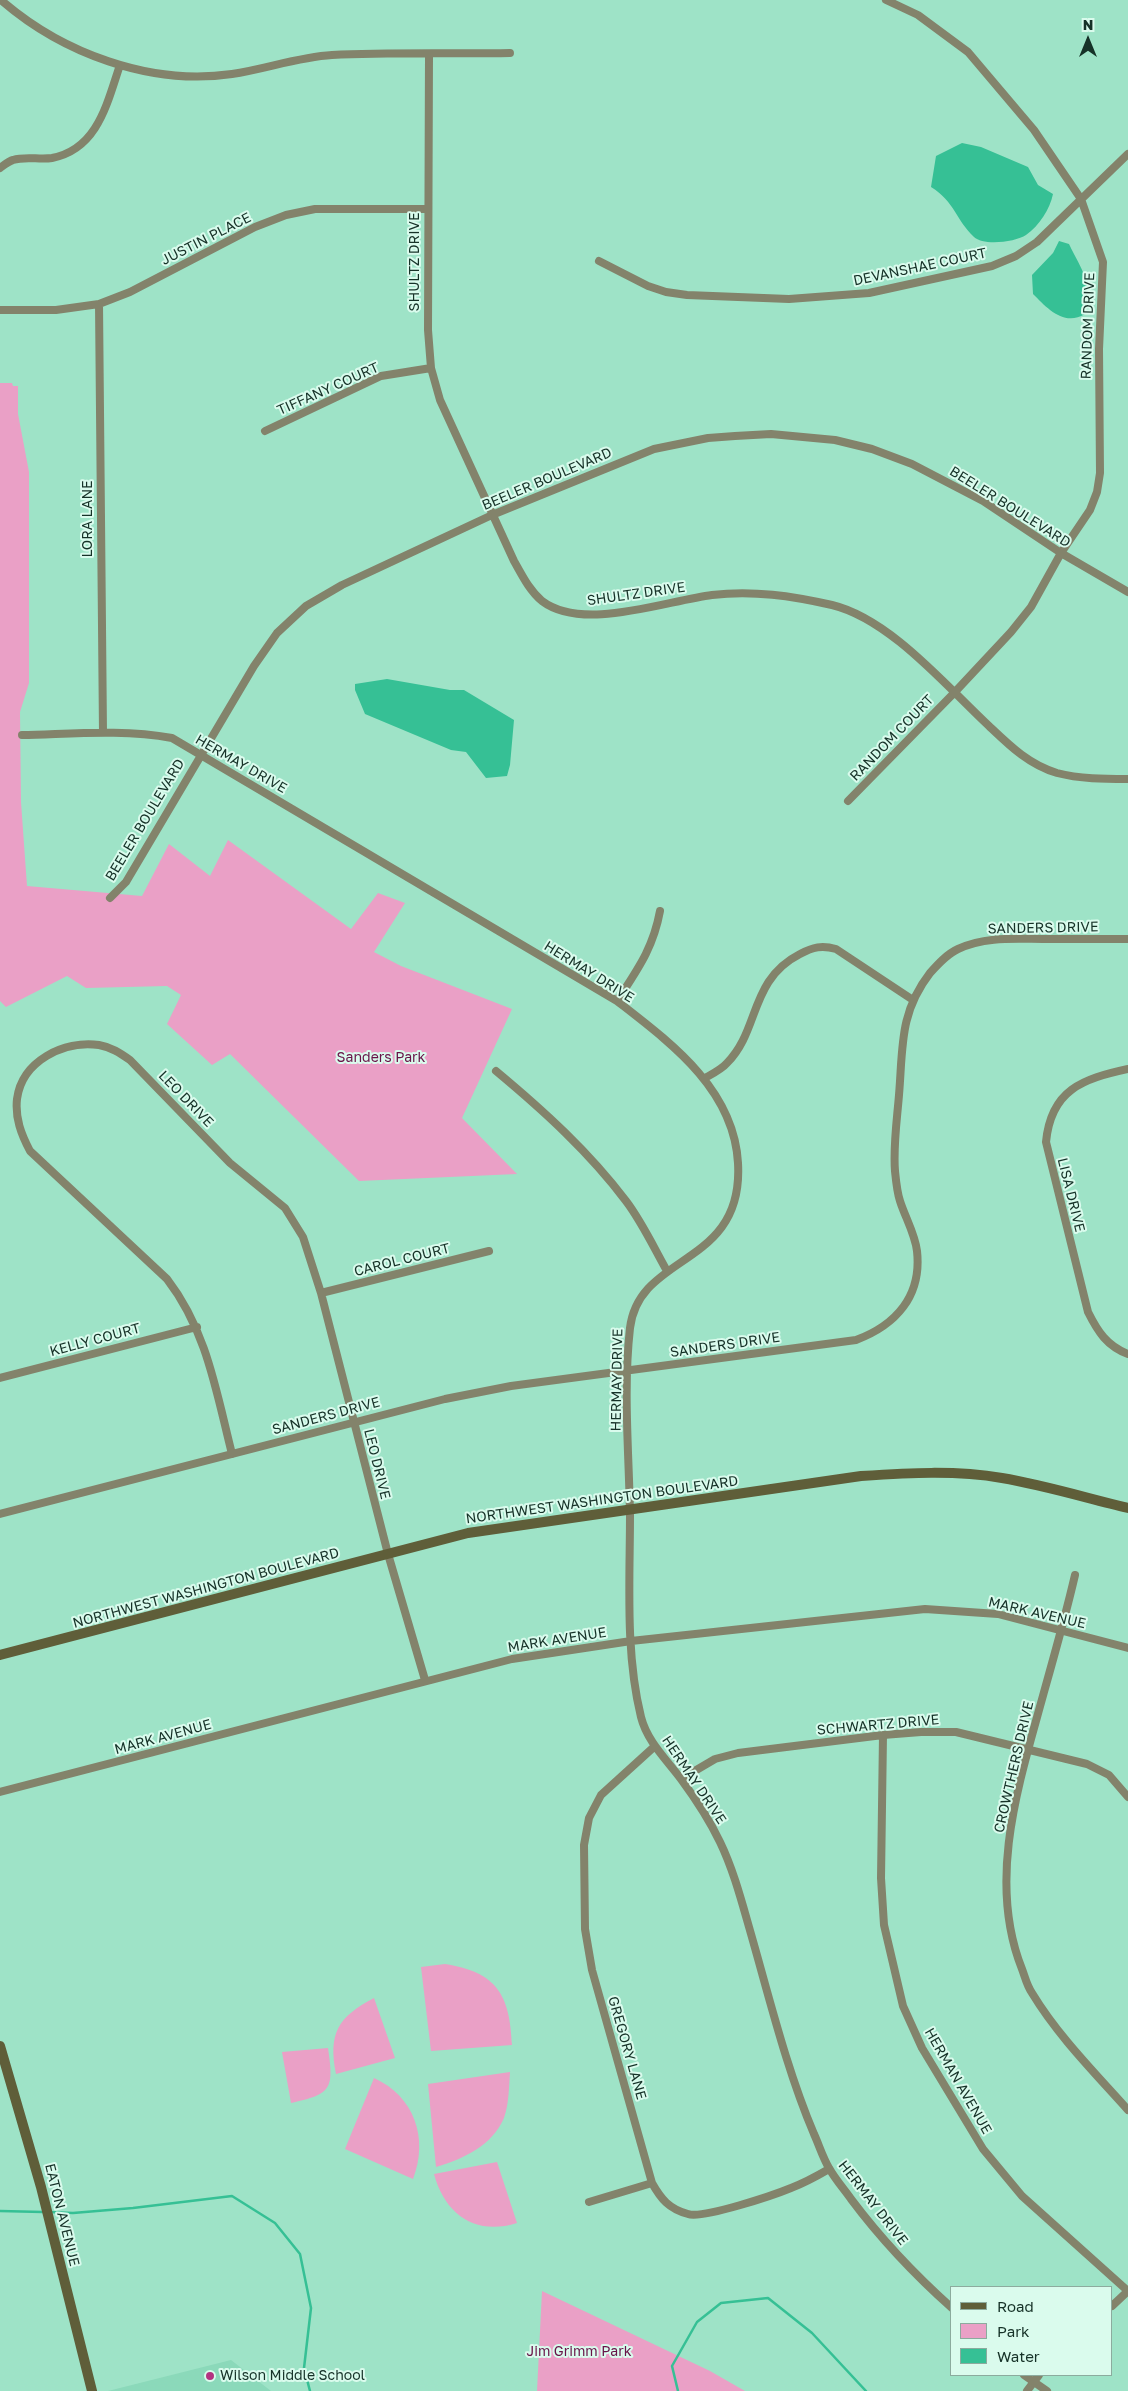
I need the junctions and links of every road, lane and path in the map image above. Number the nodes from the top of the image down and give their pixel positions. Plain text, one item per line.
1 (1, 0) edge
2 (886, 0) edge
3 (510, 53) dead end
4 (429, 55) junction
5 (120, 65) junction
6 (1128, 154) edge
7 (0, 168) edge
8 (1082, 199) junction
9 (428, 209) junction
10 (599, 261) dead end
11 (99, 304) junction
12 (0, 310) edge
13 (431, 368) junction
14 (265, 431) dead end
15 (492, 515) junction
16 (1061, 553) junction
17 (1128, 592) edge
18 (954, 693) junction
19 (103, 733) junction
20 (22, 735) dead end
21 (200, 754) junction
22 (1128, 779) edge
23 (848, 801) dead end
24 (110, 898) dead end
25 (660, 911) dead end
26 (1128, 939) edge
27 (913, 1000) junction
28 (617, 1002) junction
29 (1128, 1069) edge
30 (496, 1071) dead end
31 (705, 1078) junction
32 (489, 1251) dead end
33 (668, 1271) junction
34 (321, 1293) junction
35 (197, 1326) junction
36 (1128, 1354) edge
37 (627, 1371) junction
38 (0, 1378) edge
39 (354, 1421) junction
40 (232, 1454) junction
41 (1128, 1508) edge
42 (630, 1511) junction
43 (0, 1514) edge
44 (388, 1554) junction
45 (1075, 1575) dead end
46 (1062, 1630) junction
47 (631, 1642) junction
48 (1128, 1648) edge
49 (0, 1655) edge
50 (425, 1680) junction
51 (883, 1735) junction
52 (655, 1746) junction
53 (1028, 1750) junction
54 (681, 1779) junction
55 (0, 1792) edge
56 (1128, 1796) edge
57 (0, 2046) edge
58 (1128, 2110) edge
59 (829, 2169) junction
60 (652, 2183) junction
61 (589, 2202) dead end
62 (1128, 2291) edge
63 (1113, 2305) edge
64 (950, 2306) edge
65 (1025, 2376) edge
66 (1038, 2376) edge
67 (1033, 2382) junction
68 (92, 2391) edge
69 (1027, 2391) edge
70 (1047, 2391) edge

1 - 5 street
2 - 8 street, RANDOM DRIVE
3 - 4 street
4 - 5 street
4 - 9 street, SHULTZ DRIVE
5 - 7 street
6 - 8 street, DEVANSHAE COURT
8 - 10 street, DEVANSHAE COURT
8 - 16 street, RANDOM DRIVE
9 - 11 street, JUSTIN PLACE
9 - 13 street, SHULTZ DRIVE
11 - 12 street, JUSTIN PLACE
11 - 19 street, LORA LANE
13 - 14 street, TIFFANY COURT
13 - 15 street, SHULTZ DRIVE
15 - 16 street, BEELER BOULEVARD
15 - 18 street, SHULTZ DRIVE
15 - 21 street, BEELER BOULEVARD
16 - 17 street, BEELER BOULEVARD
16 - 18 street, RANDOM DRIVE
18 - 22 street, SHULTZ DRIVE
18 - 23 street, RANDOM COURT
19 - 20 street, HERMAY DRIVE
19 - 21 street, HERMAY DRIVE
21 - 24 street, BEELER BOULEVARD
21 - 28 street, HERMAY DRIVE
25 - 28 street
26 - 27 street, SANDERS DRIVE
27 - 31 street
27 - 37 street, SANDERS DRIVE
28 - 31 street, HERMAY DRIVE
29 - 36 street, LISA DRIVE
30 - 33 street
31 - 33 street, HERMAY DRIVE
32 - 34 street, CAROL COURT
33 - 37 street, HERMAY DRIVE
34 - 35 street, LEO DRIVE
34 - 39 street, LEO DRIVE
35 - 38 street, KELLY COURT
35 - 40 street, LEO DRIVE
37 - 39 street, SANDERS DRIVE
37 - 42 street, HERMAY DRIVE
39 - 40 street, SANDERS DRIVE
39 - 44 street, LEO DRIVE
40 - 43 street, SANDERS DRIVE
41 - 42 main road, NORTHWEST WASHINGTON BOULEVARD
42 - 44 main road, NORTHWEST WASHINGTON BOULEVARD
42 - 47 street, HERMAY DRIVE
44 - 49 main road, NORTHWEST WASHINGTON BOULEVARD
44 - 50 street, LEO DRIVE
45 - 46 street, CROWTHERS DRIVE
46 - 47 street, MARK AVENUE
46 - 48 street, MARK AVENUE
46 - 53 street, CROWTHERS DRIVE
47 - 50 street, MARK AVENUE
47 - 52 street, HERMAY DRIVE
50 - 55 street, MARK AVENUE
51 - 53 street, SCHWARTZ DRIVE
51 - 54 street, SCHWARTZ DRIVE
51 - 62 street, HERMAN AVENUE
52 - 54 street, HERMAY DRIVE
52 - 60 street, GREGORY LANE
53 - 56 street, SCHWARTZ DRIVE
53 - 58 street, CROWTHERS DRIVE
54 - 59 street, HERMAY DRIVE
57 - 68 main road, EATON AVENUE
59 - 60 street, GREGORY LANE
59 - 64 street, HERMAY DRIVE
60 - 61 street
62 - 63 street
65 - 67 street
66 - 67 street
67 - 69 street
67 - 70 street

